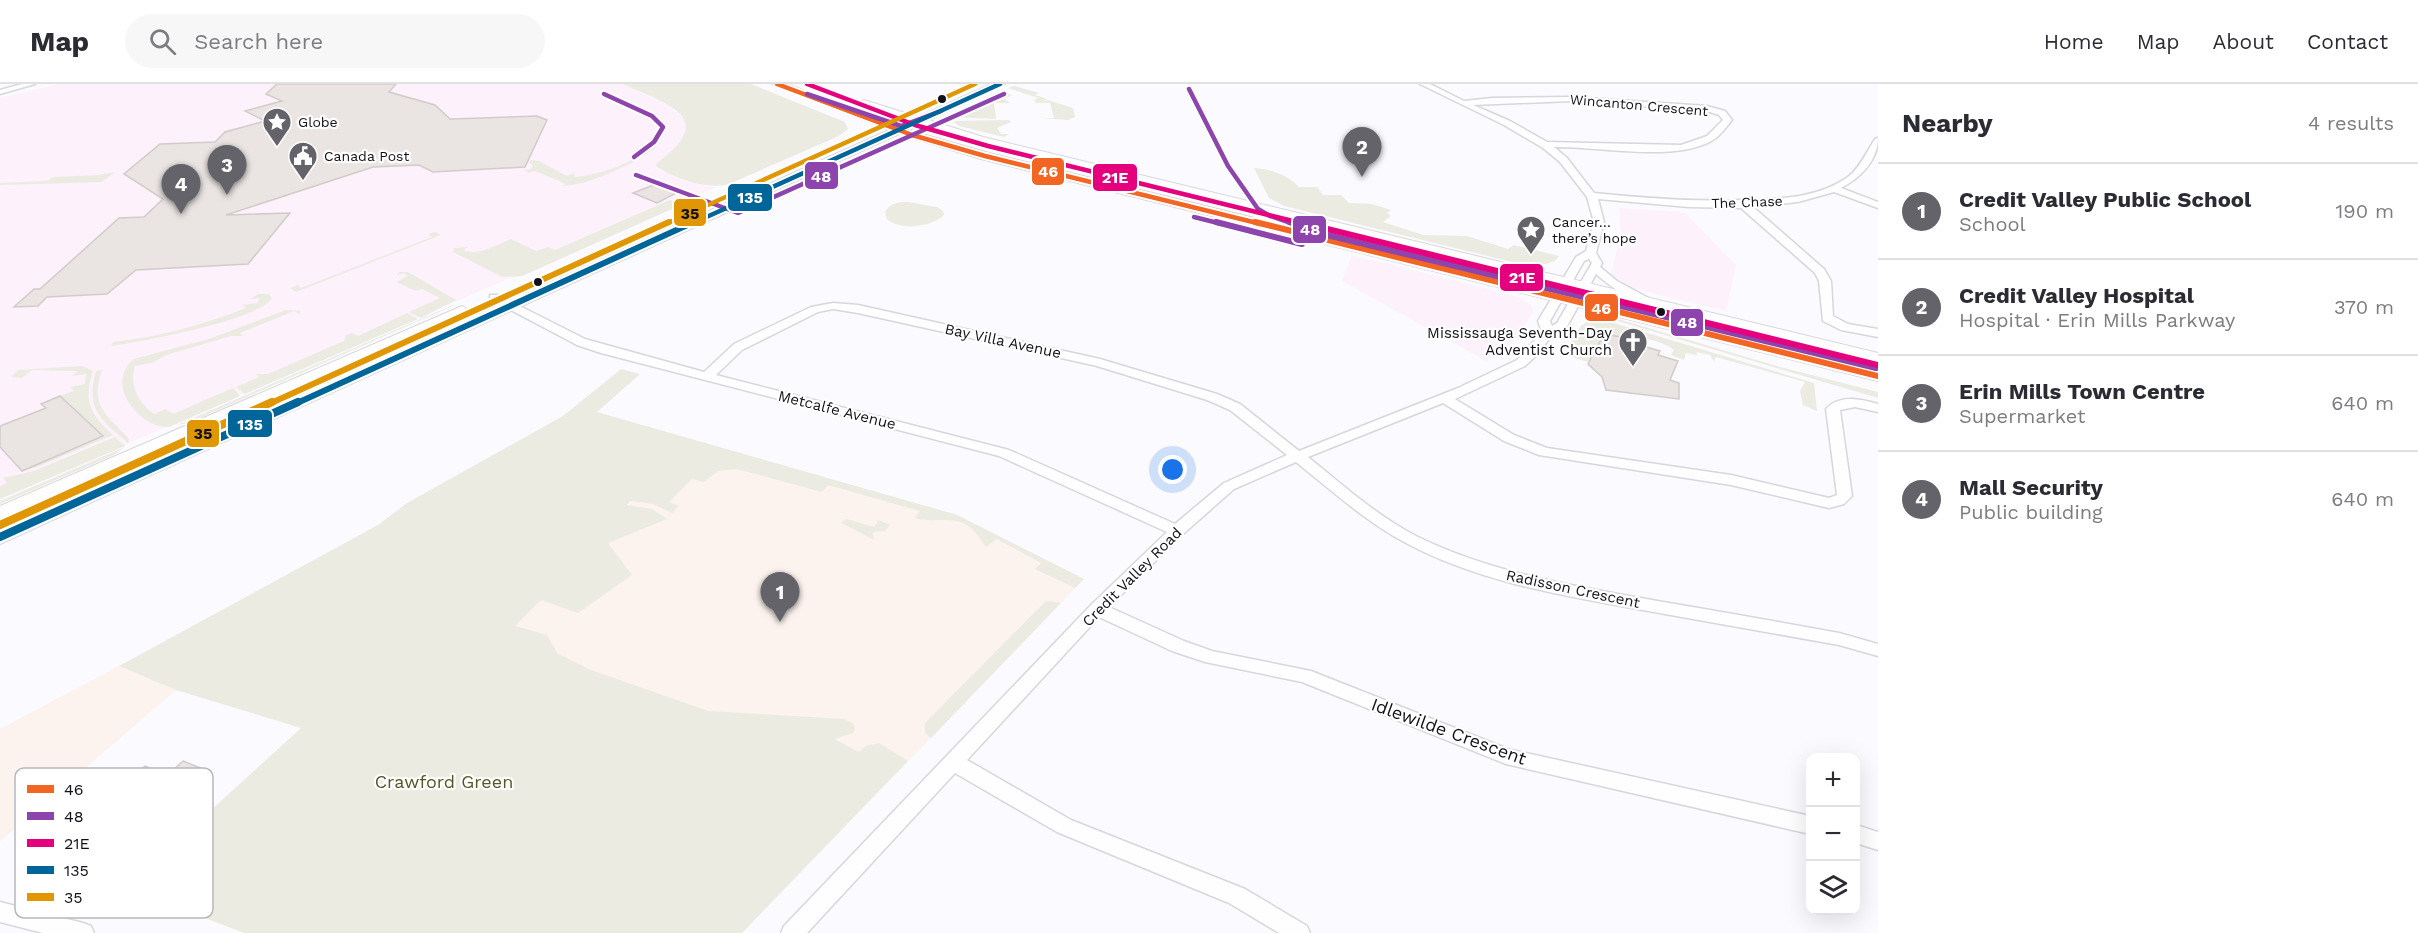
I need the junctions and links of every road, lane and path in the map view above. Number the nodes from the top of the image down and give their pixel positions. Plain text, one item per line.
1 (31, 84) edge
2 (777, 84) edge
3 (810, 84) edge
4 (975, 84) edge
5 (1000, 84) edge
6 (1424, 84) edge
7 (0, 92) edge
8 (1464, 103) junction
9 (903, 116) junction
10 (917, 121) junction
11 (884, 124) junction
12 (898, 129) junction
13 (1878, 141) edge
14 (1547, 145) junction
15 (1834, 189) junction
16 (1593, 196) junction
17 (1742, 204) junction
18 (1878, 205) edge
19 (1591, 253) junction
20 (1594, 267) junction
21 (1566, 282) junction
22 (1580, 294) junction
23 (1558, 296) junction
24 (502, 301) junction
25 (1648, 302) junction
26 (1548, 332) junction
27 (1878, 333) edge
28 (1878, 358) edge
29 (1878, 376) edge
30 (706, 377) junction
31 (1444, 398) junction
32 (1878, 408) edge
33 (1298, 456) junction
34 (0, 513) edge
35 (1177, 531) junction
36 (0, 537) edge
37 (1097, 609) junction
38 (1878, 650) edge
39 (955, 763) junction
40 (1806, 824) edge
41 (1860, 835) edge
42 (1878, 841) edge
43 (0, 912) edge
44 (15, 916) edge
45 (24, 918) edge
46 (83, 933) edge
47 (792, 933) edge
48 (1299, 933) edge

1 - 7 street
2 - 11 main road
3 - 9 main road
4 - 9 main road
5 - 10 main road
6 - 8 street
8 - 14 street
8 - 14 street, Wincanton Crescent
9 - 10 main road
9 - 11 main road
10 - 12 main road
10 - 21 main road
11 - 12 main road
11 - 24 main road
12 - 23 main road
12 - 24 main road
13 - 15 street, The Chase
14 - 16 street
15 - 17 street, The Chase
15 - 18 street
16 - 17 street, The Chase
16 - 19 street
17 - 27 street
19 - 20 street
19 - 21 street
20 - 22 street, Credit Valley Road
20 - 25 street
21 - 22 main road
21 - 23 street
22 - 23 main road
22 - 25 main road
22 - 26 street, Credit Valley Road
22 - 29 main road
23 - 26 street
24 - 30 street, Metcalfe Avenue
24 - 34 main road
24 - 36 main road
25 - 28 main road
26 - 31 street, Credit Valley Road
30 - 33 street, Bay Villa Avenue
30 - 35 street, Metcalfe Avenue
31 - 32 street
31 - 33 street, Credit Valley Road
33 - 35 street, Credit Valley Road
33 - 38 street, Radisson Crescent
35 - 37 street, Credit Valley Road
37 - 39 street, Credit Valley Road
37 - 40 street, Idlewilde Crescent
39 - 47 street, Credit Valley Road
39 - 48 street
41 - 42 street
43 - 44 street
45 - 46 street

